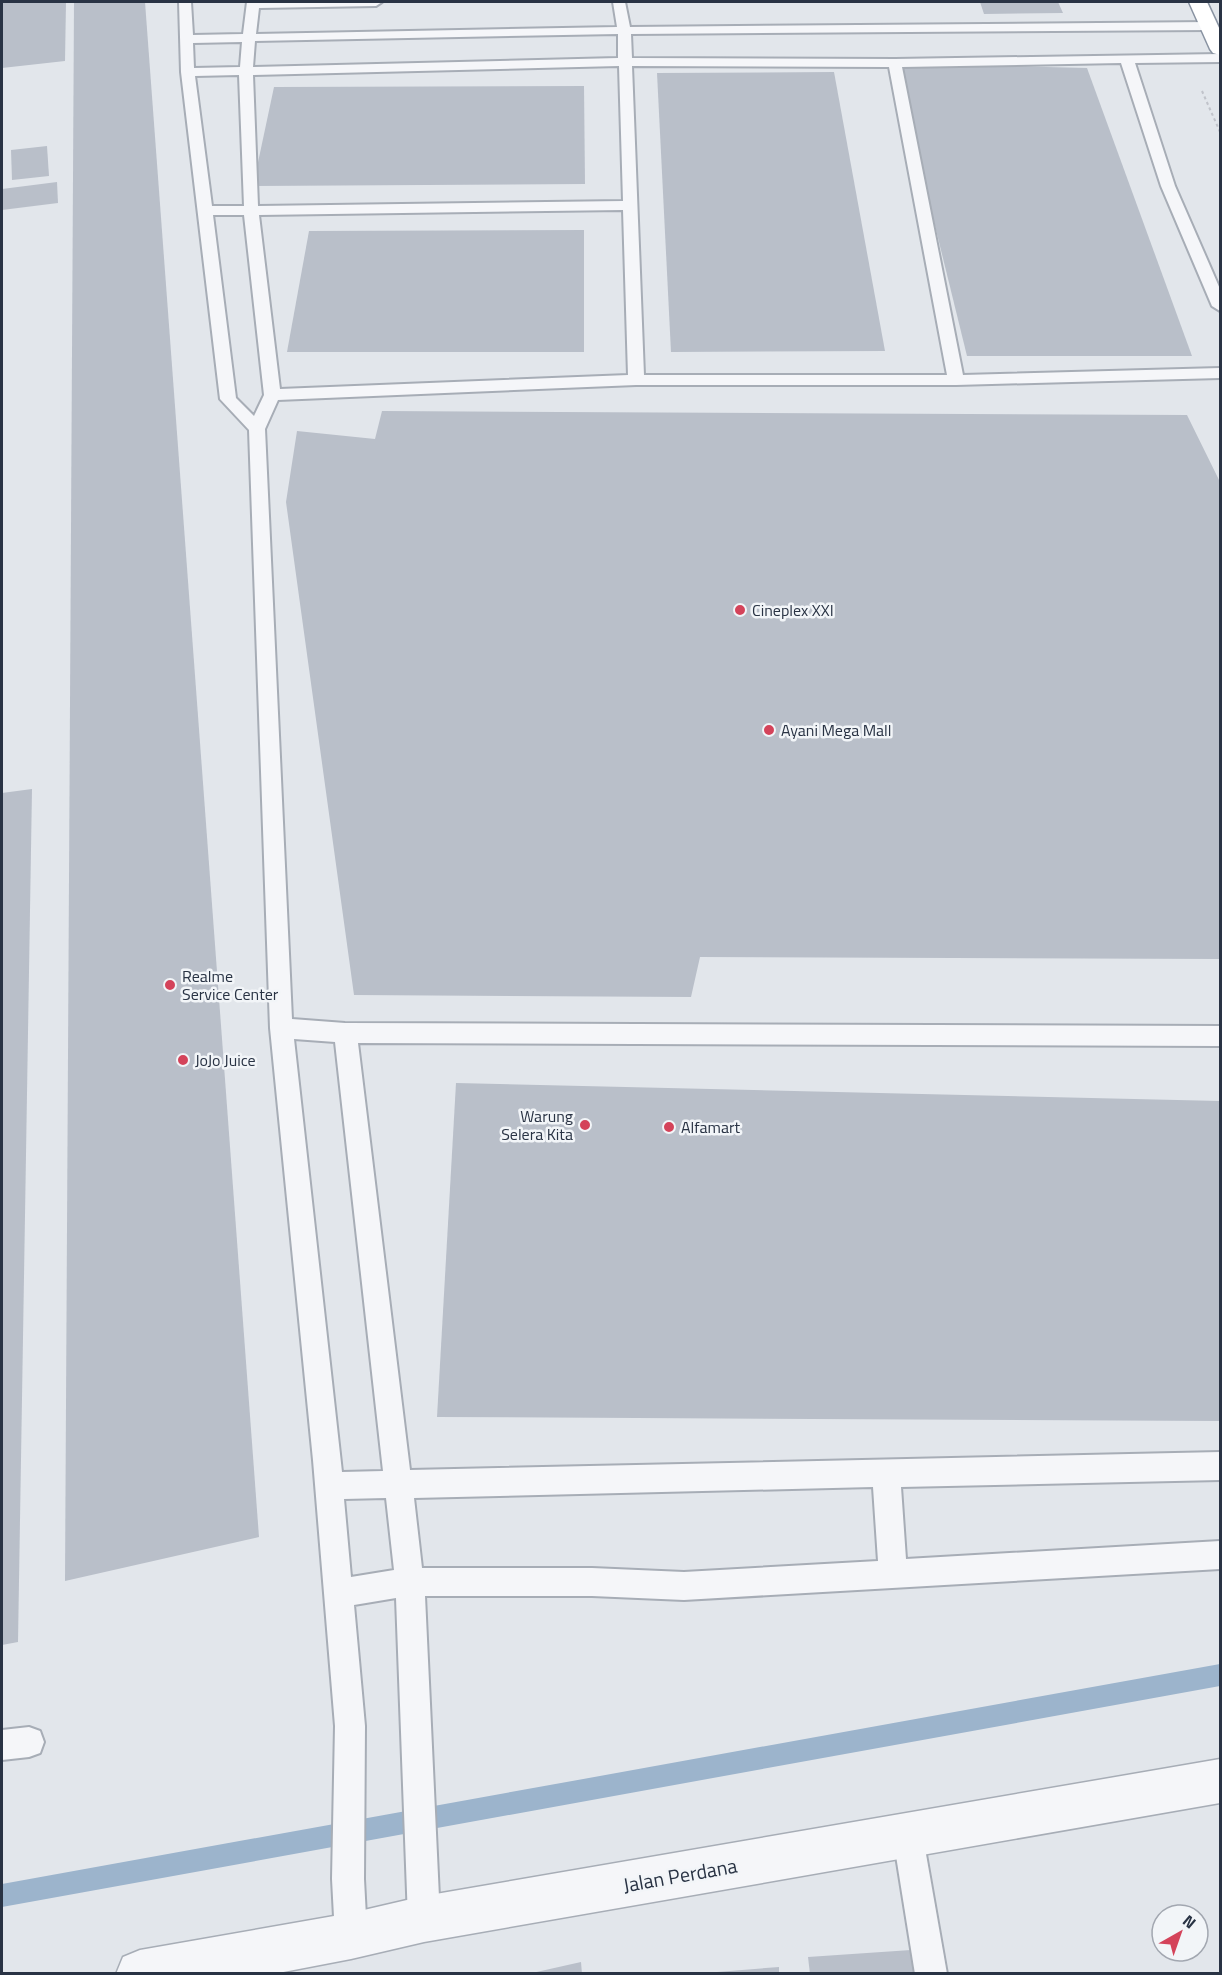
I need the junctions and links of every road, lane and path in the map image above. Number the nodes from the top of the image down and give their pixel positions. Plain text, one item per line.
1 (185, 2) edge
2 (376, 2) edge
3 (619, 2) edge
4 (1198, 2) edge
5 (253, 3) edge
6 (624, 31) junction
7 (251, 36) junction
8 (186, 39) junction
9 (1216, 40) edge
10 (953, 48) dead end
11 (1221, 58) edge
12 (1187, 59) junction
13 (1127, 60) junction
14 (625, 62) junction
15 (896, 63) junction
16 (246, 70) junction
17 (188, 72) junction
18 (1221, 132) edge
19 (630, 205) junction
20 (251, 210) junction
21 (206, 211) junction
22 (1221, 306) edge
23 (1221, 373) edge
24 (636, 380) junction
25 (956, 380) junction
26 (272, 395) junction
27 (257, 429) junction
28 (281, 1028) junction
29 (345, 1033) junction
30 (1221, 1035) edge
31 (1221, 1466) edge
32 (886, 1474) junction
33 (329, 1486) junction
34 (399, 1486) junction
35 (1221, 1555) edge
36 (893, 1574) junction
37 (410, 1582) junction
38 (338, 1593) junction
39 (1221, 1781) edge
40 (908, 1837) junction
41 (424, 1919) junction
42 (351, 1936) junction
43 (140, 1974) edge
44 (931, 1974) edge

1 - 8 lane
2 - 5 lane
3 - 6 lane
4 - 9 highway
5 - 7 lane
6 - 7 lane
6 - 9 lane
6 - 14 lane
7 - 8 lane
7 - 16 lane
8 - 17 lane
9 - 10 lane
11 - 12 lane
12 - 13 lane
12 - 18 path
13 - 15 lane
13 - 22 lane
14 - 15 lane
14 - 16 lane
14 - 19 lane
15 - 25 lane
16 - 17 lane
16 - 20 lane
17 - 21 lane
19 - 20 lane
19 - 24 lane
20 - 21 lane
20 - 26 lane
21 - 27 lane
23 - 25 lane
24 - 25 lane
24 - 26 lane
26 - 27 lane
27 - 28 lane
28 - 29 lane
28 - 33 lane
29 - 30 lane
29 - 34 lane
31 - 32 lane
32 - 34 lane
32 - 36 lane
33 - 34 lane
33 - 38 lane
34 - 37 lane
35 - 36 lane
36 - 37 lane
37 - 38 lane
37 - 41 lane
38 - 42 lane
39 - 40 street, Jalan Perdana
40 - 41 street, Jalan Perdana
40 - 44 lane
41 - 42 street, Jalan Perdana
42 - 43 street, Jalan Perdana

